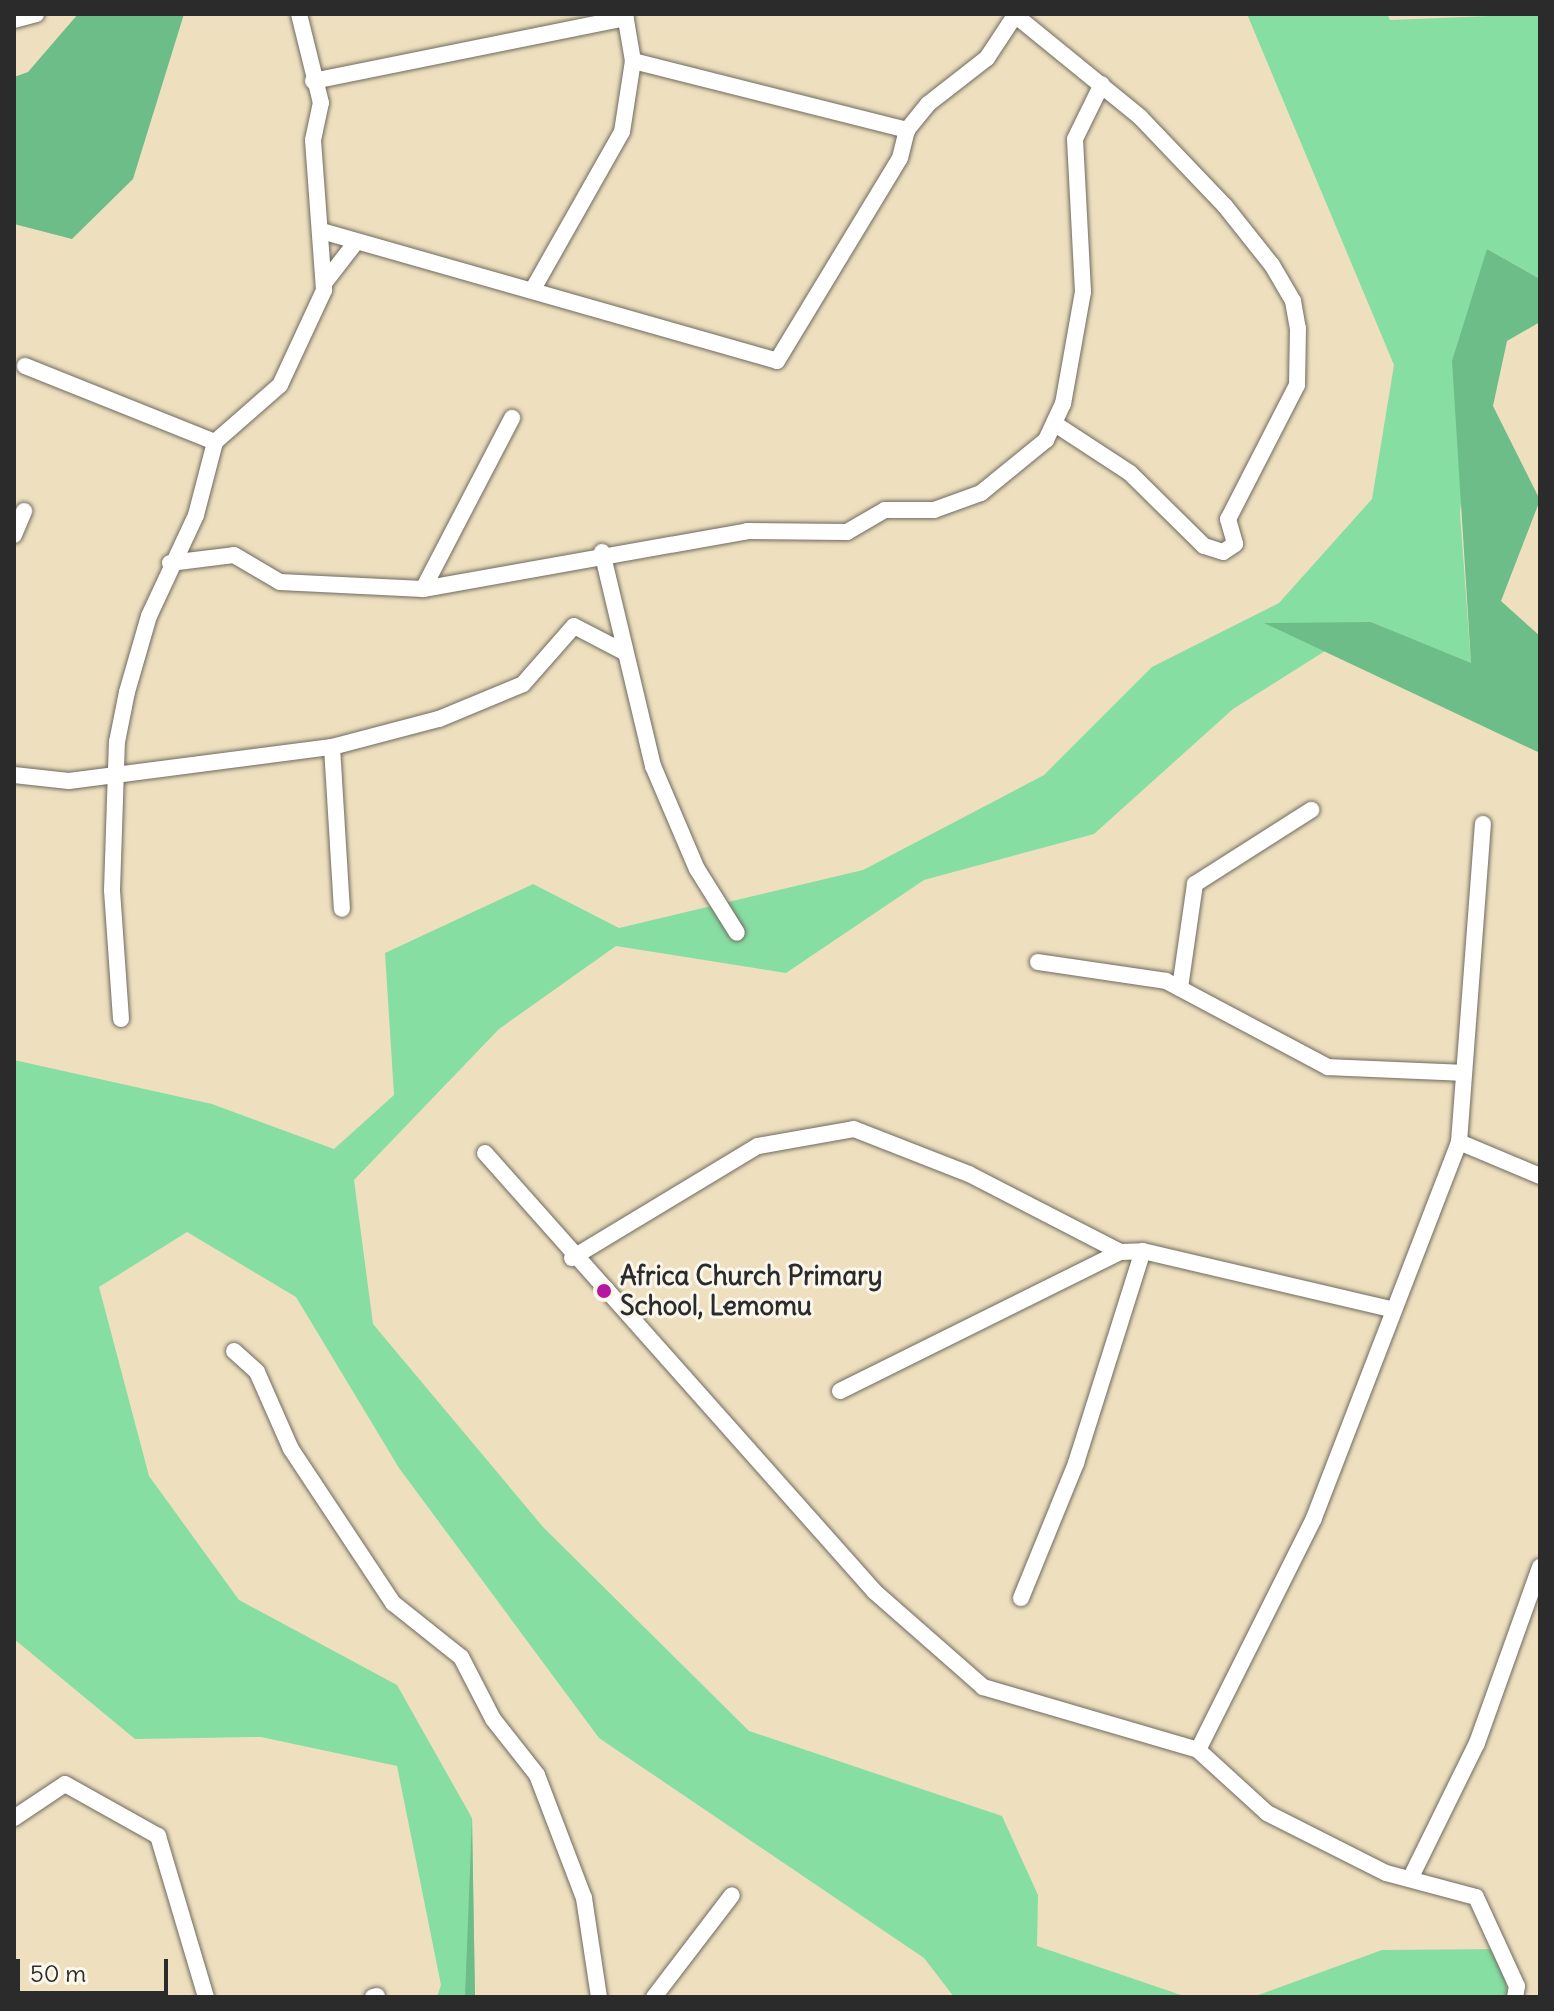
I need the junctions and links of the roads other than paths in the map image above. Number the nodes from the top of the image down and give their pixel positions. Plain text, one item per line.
1 (36, 14) edge
2 (299, 14) edge
3 (1016, 15) edge
4 (625, 16) edge
5 (14, 20) edge
6 (633, 61) junction
7 (313, 81) junction
8 (1102, 84) junction
9 (907, 130) junction
10 (325, 232) junction
11 (353, 246) junction
12 (325, 282) junction
13 (533, 289) junction
14 (25, 366) dead end
15 (512, 418) dead end
16 (1055, 424) junction
17 (215, 442) junction
18 (24, 511) dead end
19 (14, 535) edge
20 (602, 552) junction
21 (170, 563) junction
22 (423, 589) junction
23 (622, 651) junction
24 (332, 747) junction
25 (116, 773) junction
26 (14, 775) edge
27 (1311, 810) dead end
28 (1483, 824) dead end
29 (342, 909) dead end
30 (737, 933) dead end
31 (1038, 962) dead end
32 (1180, 988) junction
33 (121, 1019) dead end
34 (1464, 1073) junction
35 (1459, 1142) junction
36 (485, 1153) dead end
37 (1540, 1176) edge
38 (1143, 1251) junction
39 (1120, 1252) junction
40 (572, 1258) junction
41 (1391, 1309) junction
42 (234, 1351) dead end
43 (840, 1391) dead end
44 (1539, 1570) edge
45 (1021, 1598) dead end
46 (1198, 1750) junction
47 (14, 1818) edge
48 (1412, 1875) junction
49 (732, 1895) dead end
50 (206, 1997) edge
51 (599, 1997) edge
52 (654, 1997) edge
53 (1515, 1997) edge

1 - 5 street
2 - 7 street
3 - 8 street
3 - 9 street
4 - 6 street
4 - 7 street
6 - 9 street
6 - 13 street
7 - 10 street
8 - 16 street
8 - 16 street
9 - 13 street
10 - 11 street
10 - 12 street
11 - 12 street
11 - 13 street
12 - 17 street
14 - 17 street
15 - 22 street
16 - 20 street
17 - 21 street
18 - 19 street
20 - 22 street
20 - 23 street
21 - 22 street
21 - 25 street
23 - 24 street
23 - 30 street
24 - 25 street
24 - 29 street
25 - 26 street
25 - 33 street
27 - 32 street
28 - 34 street
31 - 32 street
32 - 34 street
34 - 35 street
35 - 37 street
35 - 41 street
36 - 40 street
38 - 39 street
38 - 41 street
38 - 45 street
39 - 40 street
39 - 43 street
40 - 46 street
41 - 46 street
42 - 51 street
44 - 48 street
46 - 48 street
47 - 50 street
48 - 53 street
49 - 52 street

